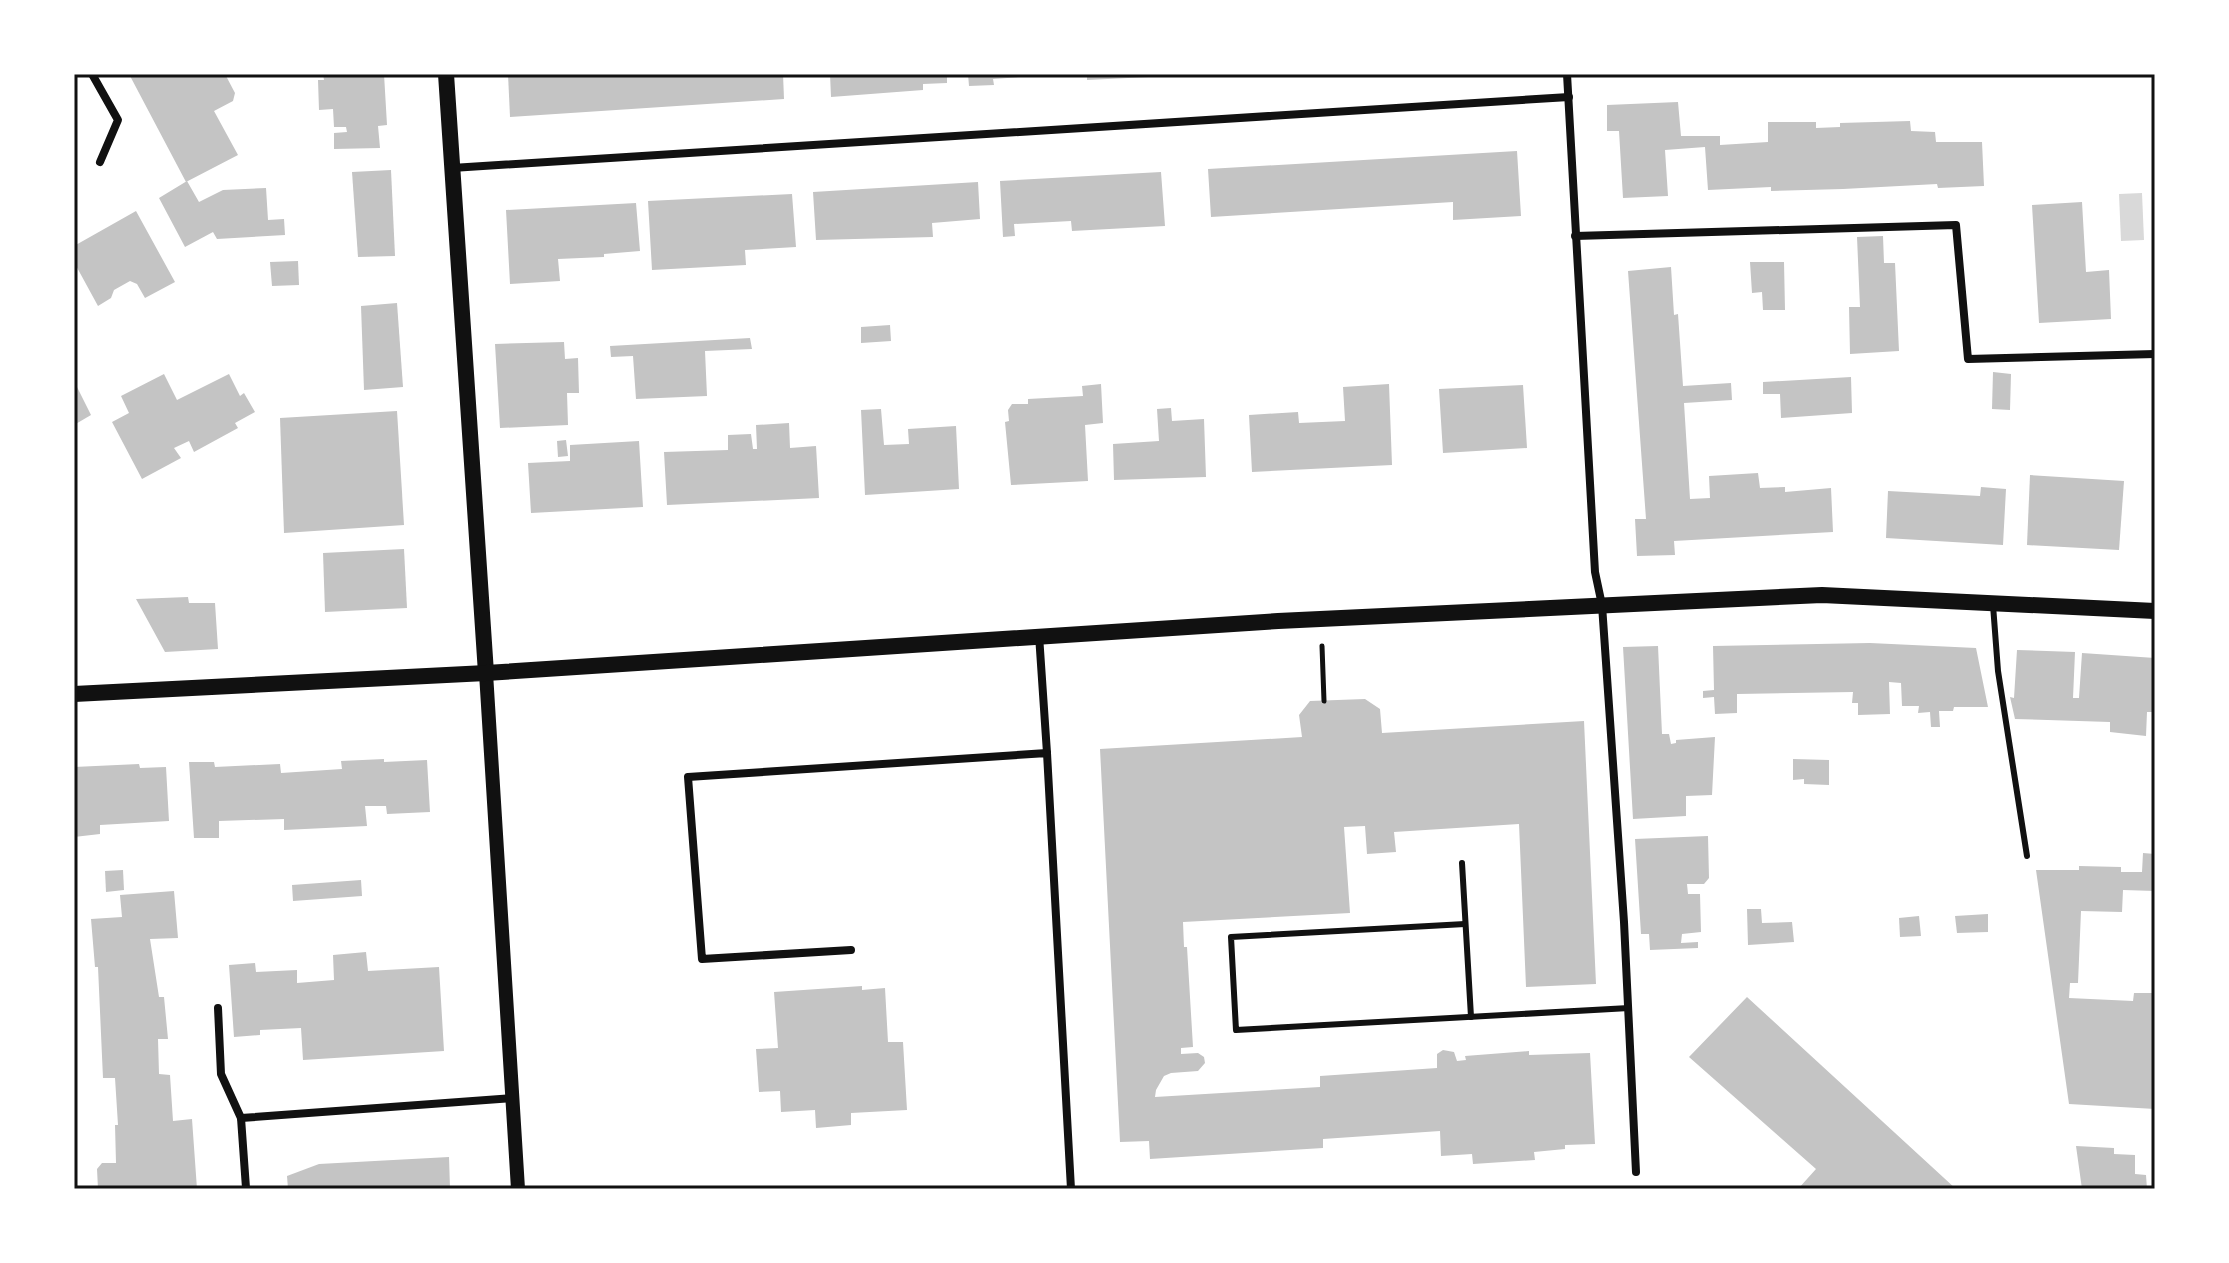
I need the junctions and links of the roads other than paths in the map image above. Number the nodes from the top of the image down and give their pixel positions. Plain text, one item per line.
1 (92, 74) edge
2 (446, 74) edge
3 (1567, 74) edge
4 (1569, 97) junction
5 (100, 162) dead end
6 (452, 168) junction
7 (1575, 236) junction
8 (2155, 354) edge
9 (1993, 602) junction
10 (1602, 605) junction
11 (2155, 611) edge
12 (1039, 635) junction
13 (486, 673) junction
14 (74, 694) edge
15 (1047, 753) junction
16 (2027, 856) dead end
17 (1462, 863) dead end
18 (1465, 924) junction
19 (851, 950) dead end
20 (218, 1008) dead end
21 (1629, 1008) junction
22 (1471, 1017) junction
23 (514, 1098) junction
24 (241, 1118) junction
25 (1636, 1172) dead end
26 (246, 1188) edge
27 (518, 1189) edge
28 (1071, 1189) edge

1 - 5 street
2 - 6 main road
3 - 4 street
4 - 6 street
4 - 7 street
6 - 13 main road
7 - 8 street
7 - 10 street
9 - 10 main road
9 - 11 main road
9 - 16 lane
10 - 12 main road
10 - 21 street
12 - 13 main road
12 - 15 street
13 - 14 main road
13 - 23 street
15 - 19 street
15 - 28 street
17 - 18 lane
18 - 22 lane
18 - 22 lane
20 - 24 street
21 - 22 lane
21 - 25 street
23 - 24 street
23 - 27 street
24 - 26 street

